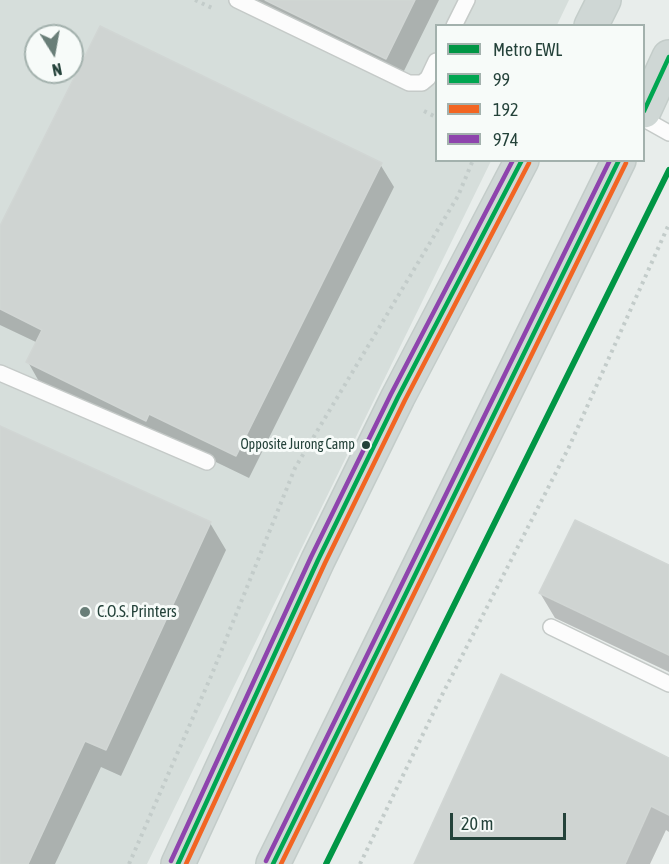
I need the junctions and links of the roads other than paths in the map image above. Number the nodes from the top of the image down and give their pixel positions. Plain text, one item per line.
1 (237, 0) edge
2 (466, 0) edge
3 (604, 0) edge
4 (455, 24) edge
5 (592, 24) edge
6 (669, 57) edge
7 (435, 63) edge
8 (645, 109) edge
9 (645, 120) edge
10 (669, 133) edge
11 (521, 162) edge
12 (618, 162) edge
13 (0, 373) edge
14 (207, 462) dead end
15 (551, 627) dead end
16 (669, 684) edge
17 (178, 864) edge
18 (273, 864) edge

1 - 7 lane
2 - 4 lane
3 - 5 main road
6 - 8 main road
9 - 10 lane
11 - 17 main road
12 - 18 main road
13 - 14 lane
15 - 16 lane

